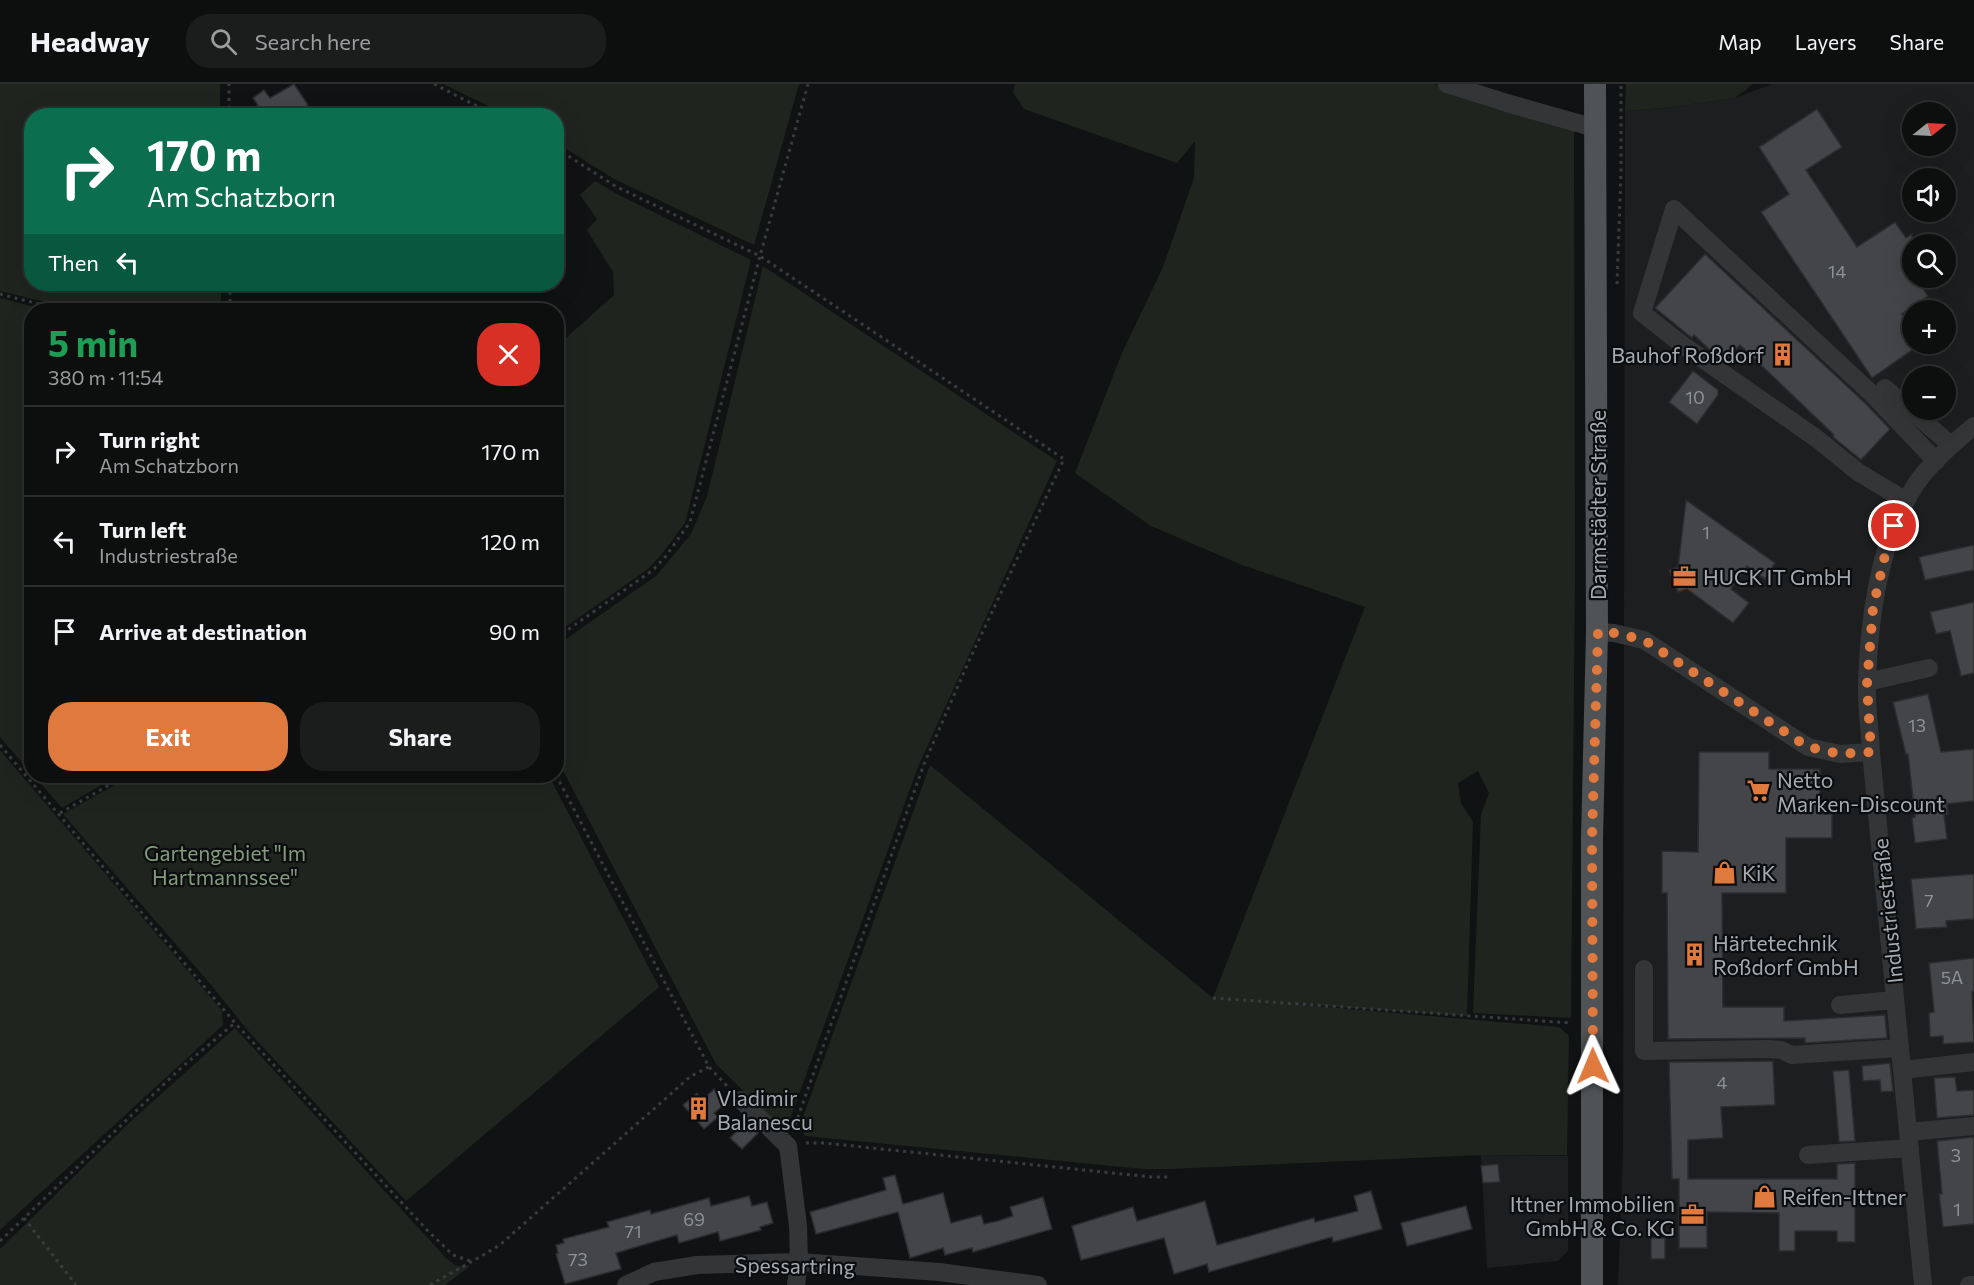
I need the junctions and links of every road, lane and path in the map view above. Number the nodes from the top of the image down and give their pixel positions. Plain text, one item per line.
1 (229, 84) edge
2 (434, 84) edge
3 (808, 84) edge
4 (1447, 84) edge
5 (1595, 84) edge
6 (229, 108) edge
7 (480, 108) edge
8 (1594, 128) junction
9 (564, 153) edge
10 (760, 256) junction
11 (0, 294) edge
12 (35, 303) edge
13 (1885, 388) dead end
14 (1974, 426) edge
15 (1951, 445) junction
16 (1936, 461) junction
17 (1906, 501) junction
18 (564, 632) edge
19 (1598, 632) junction
20 (1929, 668) dead end
21 (1867, 682) junction
22 (0, 744) edge
23 (1871, 752) junction
24 (24, 772) edge
25 (34, 783) edge
26 (113, 783) edge
27 (560, 783) edge
28 (60, 813) junction
29 (1644, 969) dead end
30 (1213, 998) dead end
31 (1895, 1000) junction
32 (1840, 1005) dead end
33 (235, 1023) junction
34 (1592, 1024) junction
35 (1900, 1048) junction
36 (1974, 1062) edge
37 (709, 1067) junction
38 (1902, 1070) junction
39 (741, 1100) joint
40 (1974, 1126) edge
41 (1909, 1140) junction
42 (788, 1146) junction
43 (1808, 1155) dead end
44 (1170, 1177) dead end
45 (24, 1218) junction
46 (0, 1241) edge
47 (470, 1261) junction
48 (799, 1262) junction
49 (76, 1285) edge
50 (430, 1285) edge
51 (626, 1285) edge
52 (796, 1285) edge
53 (1038, 1285) edge
54 (1592, 1285) edge
55 (1923, 1285) edge
56 (1969, 1285) edge
57 (1974, 1285) edge

1 - 6 path
2 - 7 path
3 - 10 path
4 - 8 street
5 - 8 main road, Darmstädter Straße
8 - 19 main road, Darmstädter Straße
9 - 10 path
10 - 18 path
10 - 42 path
11 - 12 path
13 - 15 street
14 - 15 street, Industriestraße
15 - 16 street, Industriestraße
16 - 17 street, Industriestraße
16 - 17 street
17 - 21 street, Industriestraße
19 - 23 street
19 - 34 main road, Darmstädter Straße
20 - 21 street
21 - 23 street, Industriestraße
22 - 24 path
23 - 31 street, Industriestraße
25 - 28 path
26 - 28 path
27 - 37 path
28 - 33 path
29 - 35 street
30 - 34 path
31 - 32 street
31 - 35 street, Industriestraße
33 - 45 path
33 - 47 path
34 - 54 main road, Darmstädter Straße
35 - 38 street, Industriestraße
36 - 38 street
37 - 39 path
37 - 47 path
38 - 41 street, Industriestraße
39 - 42 street
40 - 41 street
41 - 43 street
41 - 55 street, Industriestraße
42 - 44 path
42 - 48 street
45 - 46 path
45 - 49 path
47 - 50 path
48 - 51 street, Spessartring
48 - 52 street
48 - 53 street, Spessartring
56 - 57 street

